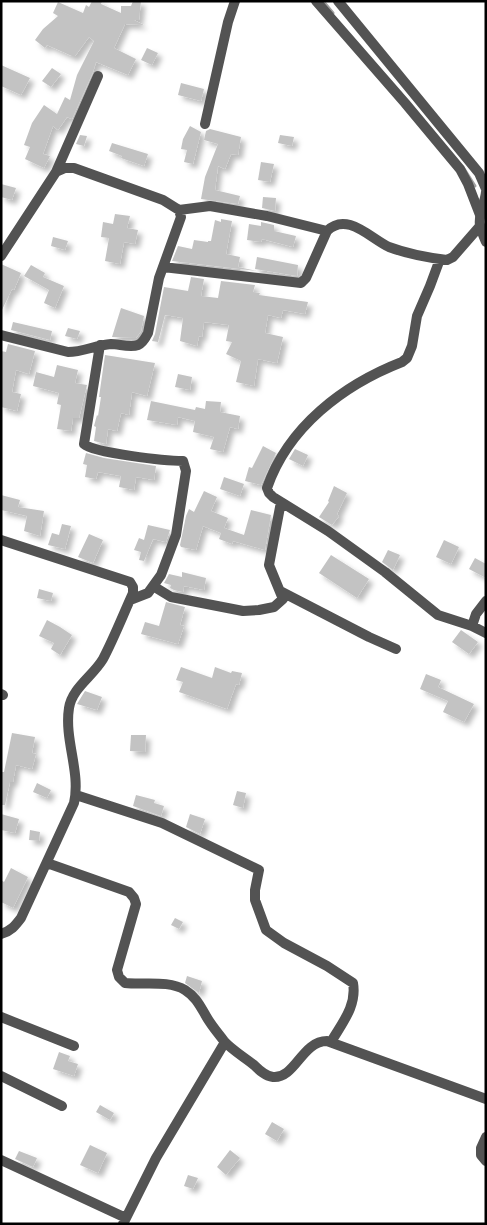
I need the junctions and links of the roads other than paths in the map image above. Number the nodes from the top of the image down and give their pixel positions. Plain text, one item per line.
1 (235, 1) edge
2 (316, 1) edge
3 (338, 1) edge
4 (98, 76) dead end
5 (205, 124) dead end
6 (56, 172) junction
7 (486, 190) edge
8 (485, 203) edge
9 (179, 210) junction
10 (480, 215) junction
11 (480, 226) junction
12 (327, 230) junction
13 (486, 242) edge
14 (1, 256) edge
15 (440, 259) junction
16 (163, 267) junction
17 (1, 335) edge
18 (100, 345) junction
19 (281, 502) junction
20 (1, 540) edge
21 (153, 586) junction
22 (280, 591) junction
23 (130, 600) junction
24 (486, 601) edge
25 (472, 626) junction
26 (486, 633) edge
27 (396, 649) dead end
28 (76, 795) junction
29 (48, 863) junction
30 (1, 934) edge
31 (1, 1017) edge
32 (225, 1042) junction
33 (331, 1042) junction
34 (74, 1046) dead end
35 (1, 1076) edge
36 (486, 1098) edge
37 (62, 1106) dead end
38 (486, 1137) edge
39 (1, 1160) edge
40 (486, 1161) edge
41 (124, 1221) edge

1 - 5 street
2 - 10 street
3 - 7 street
4 - 6 street
6 - 9 street
6 - 14 street
7 - 8 street
8 - 10 street
9 - 12 street
9 - 16 street
10 - 11 street
11 - 13 street
11 - 15 street
12 - 15 street
12 - 16 street
15 - 19 street
16 - 18 street
17 - 18 street
18 - 21 street
19 - 22 street
19 - 25 street
20 - 23 street
21 - 22 street
21 - 23 street
22 - 27 street
23 - 28 street
24 - 25 street
25 - 26 street
28 - 29 street
28 - 33 street
29 - 30 street
29 - 32 street
31 - 34 street
32 - 33 street
32 - 41 street
33 - 36 street
35 - 37 street
38 - 40 street
39 - 41 street

